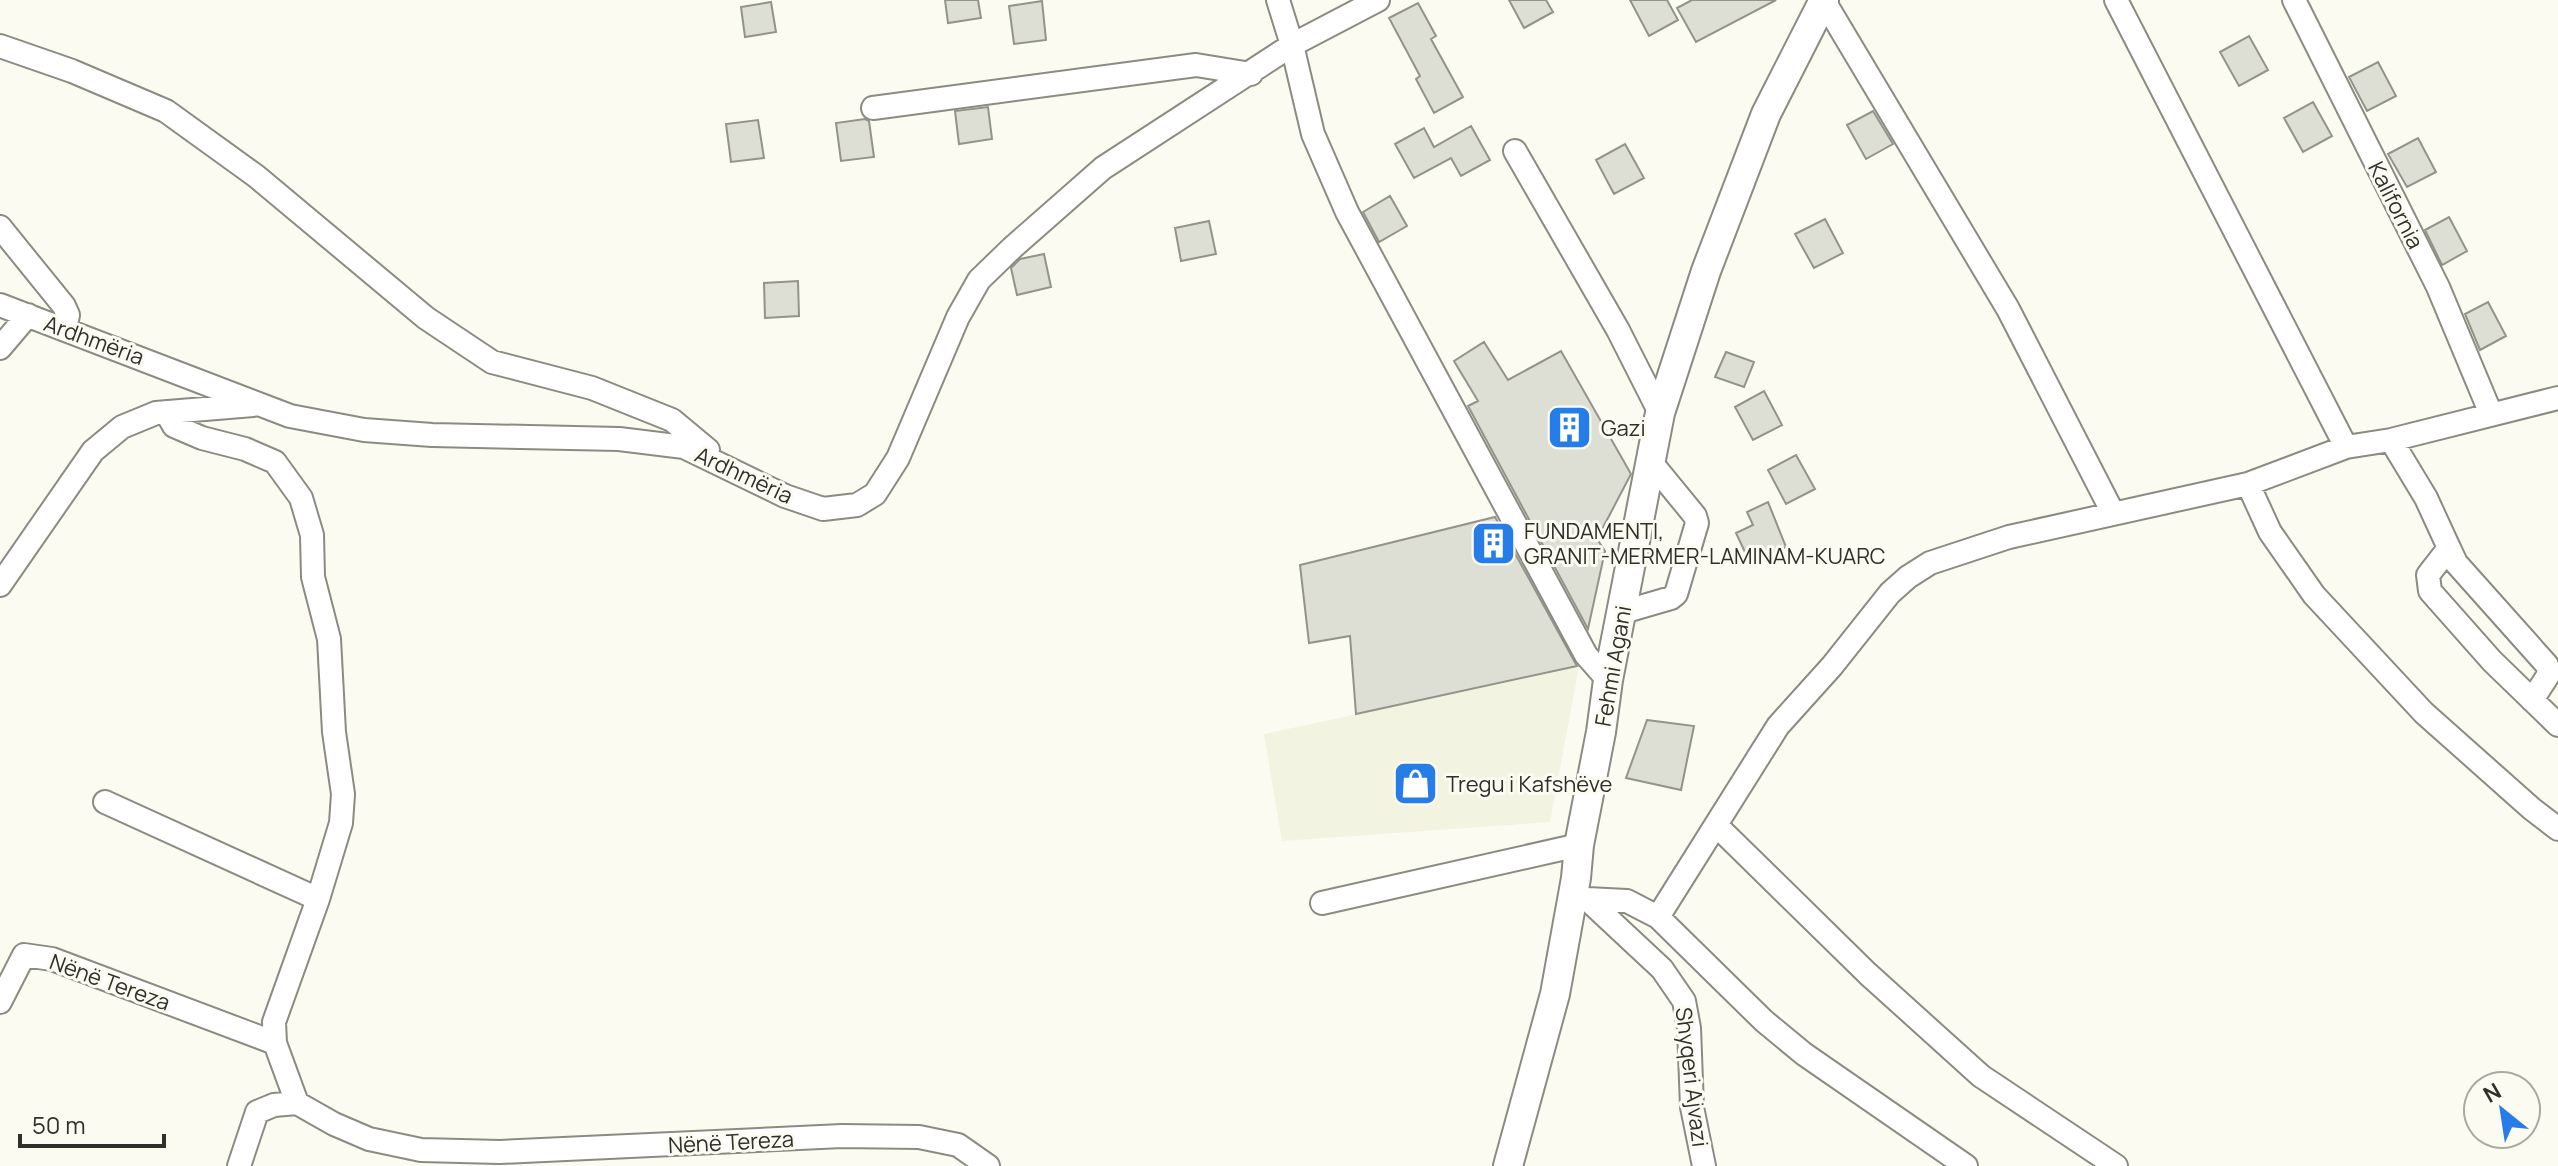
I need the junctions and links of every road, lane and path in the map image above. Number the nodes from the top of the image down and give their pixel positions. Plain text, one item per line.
1 (1278, 0) edge
2 (1378, 0) edge
3 (2116, 0) edge
4 (2294, 0) edge
5 (1824, 1) edge
6 (1292, 45) junction
7 (0, 46) edge
8 (1251, 74) junction
9 (873, 108) dead end
10 (1515, 151) dead end
11 (0, 227) edge
12 (0, 305) edge
13 (28, 315) junction
14 (65, 329) junction
15 (0, 348) edge
16 (2558, 398) edge
17 (258, 405) junction
18 (166, 412) junction
19 (1660, 413) junction
20 (2491, 414) junction
21 (2391, 440) junction
22 (2346, 447) junction
23 (1650, 461) junction
24 (737, 473) junction
25 (2248, 484) junction
26 (2113, 513) junction
27 (2449, 548) junction
28 (0, 585) edge
29 (1623, 612) junction
30 (1608, 680) junction
31 (2532, 700) junction
32 (2558, 725) edge
33 (105, 802) dead end
34 (1716, 825) junction
35 (2558, 829) edge
36 (1579, 845) junction
37 (1579, 897) junction
38 (318, 899) junction
39 (1322, 903) dead end
40 (1658, 917) junction
41 (0, 1002) edge
42 (275, 1043) junction
43 (297, 1103) junction
44 (467, 1158) edge
45 (239, 1166) edge
46 (988, 1166) edge
47 (1508, 1166) edge
48 (1704, 1166) edge
49 (1966, 1166) edge
50 (2116, 1166) edge

1 - 6 street
2 - 6 street, Ardhmëria
3 - 22 street
4 - 20 street, Kalifornia
5 - 19 main road, Fehmi Agani
5 - 26 street
6 - 8 street, Ardhmëria
6 - 30 street
7 - 24 street
8 - 9 street
8 - 24 street, Ardhmëria
10 - 19 street
11 - 14 street
12 - 13 street, Ardhmëria
13 - 14 street, Ardhmëria
13 - 15 street
14 - 17 street, Ardhmëria
16 - 20 street
17 - 18 street
17 - 24 street, Ardhmëria
18 - 28 street
18 - 38 street
19 - 23 main road, Fehmi Agani
20 - 21 street
21 - 22 street
21 - 27 street
22 - 25 street
23 - 29 main road, Fehmi Agani
23 - 29 street
25 - 26 street
25 - 35 street
26 - 34 street
27 - 31 street
27 - 31 street
29 - 30 main road, Fehmi Agani
30 - 36 main road, Fehmi Agani
31 - 32 street
33 - 38 street
34 - 40 street
34 - 50 street
36 - 37 main road, Fehmi Agani
36 - 39 street
37 - 40 street
37 - 47 main road, Fehmi Agani
37 - 48 street, Shyqeri Ajvazi
38 - 42 street
40 - 49 street
41 - 42 street, Nënë Tereza
42 - 43 street
43 - 44 street, Nënë Tereza
43 - 45 street
44 - 46 street, Nënë Tereza

